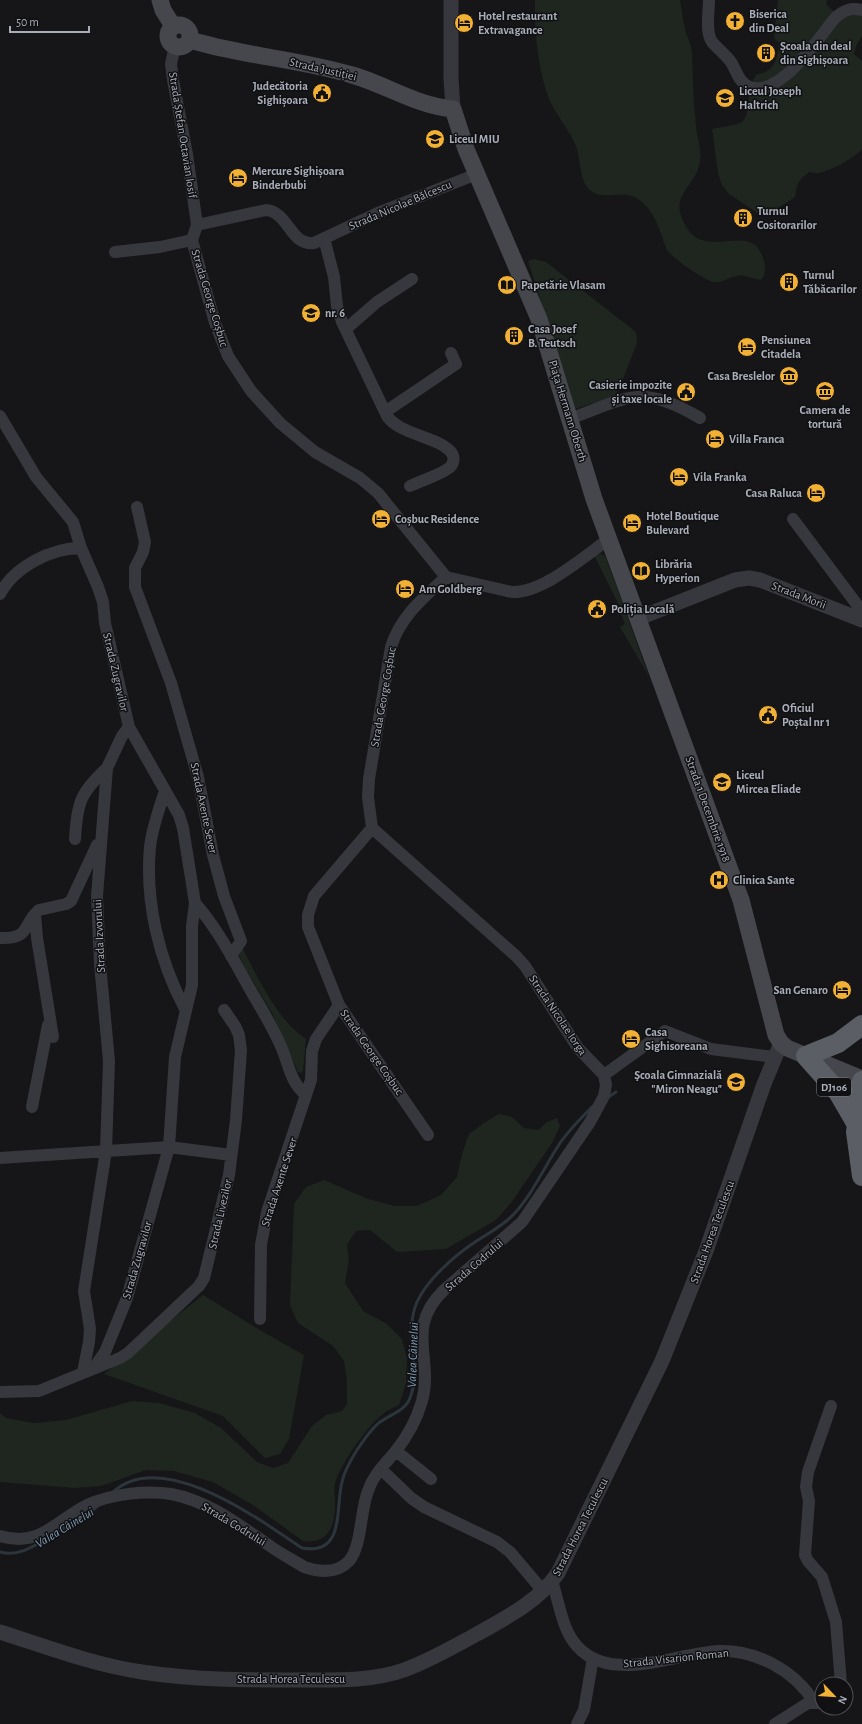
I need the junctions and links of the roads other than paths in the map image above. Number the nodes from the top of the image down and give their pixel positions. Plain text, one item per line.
1 (160, 0) edge
2 (451, 0) edge
3 (709, 0) edge
4 (862, 10) edge
5 (173, 26) junction
6 (190, 40) junction
7 (175, 46) junction
8 (453, 109) junction
9 (477, 174) junction
10 (197, 225) junction
11 (324, 238) junction
12 (192, 240) junction
13 (115, 252) dead end
14 (412, 279) dead end
15 (346, 329) junction
16 (451, 353) dead end
17 (385, 412) junction
18 (0, 416) edge
19 (575, 417) junction
20 (700, 418) dead end
21 (410, 486) dead end
22 (137, 507) dead end
23 (793, 519) dead end
24 (609, 539) junction
25 (81, 548) junction
26 (446, 577) junction
27 (0, 594) edge
28 (638, 618) junction
29 (862, 619) edge
30 (129, 727) junction
31 (107, 768) junction
32 (164, 791) junction
33 (372, 828) junction
34 (101, 833) junction
35 (75, 839) dead end
36 (195, 903) junction
37 (35, 914) junction
38 (0, 938) edge
39 (231, 956) junction
40 (339, 1005) junction
41 (185, 1009) junction
42 (224, 1010) dead end
43 (50, 1020) junction
44 (862, 1025) edge
45 (53, 1037) dead end
46 (778, 1050) junction
47 (806, 1056) junction
48 (604, 1075) junction
49 (862, 1080) edge
50 (306, 1094) junction
51 (32, 1107) dead end
52 (858, 1134) edge
53 (428, 1135) dead end
54 (169, 1147) junction
55 (106, 1151) junction
56 (231, 1155) junction
57 (0, 1158) edge
58 (862, 1176) edge
59 (260, 1319) dead end
60 (88, 1370) junction
61 (0, 1392) edge
62 (831, 1406) dead end
63 (396, 1451) junction
64 (381, 1469) junction
65 (431, 1479) dead end
66 (0, 1536) edge
67 (548, 1586) junction
68 (0, 1632) edge
69 (592, 1658) junction
70 (841, 1676) edge
71 (814, 1698) edge
72 (814, 1703) edge
73 (577, 1724) edge
74 (775, 1724) edge

1 - 5 main road
2 - 8 street
3 - 4 street
5 - 6 main road
5 - 7 main road, Strada Ștefan Octavian Iosif
6 - 7 main road
6 - 8 main road, Strada Justiției
7 - 10 street, Strada Ștefan Octavian Iosif
8 - 9 main road, Piața Hermann Oberth
9 - 11 street, Strada Nicolae Bălcescu
9 - 19 main road, Piața Hermann Oberth
10 - 11 street, Strada Nicolae Bălcescu
10 - 12 street, Strada George Coșbuc
11 - 15 street
12 - 13 street
12 - 26 street, Strada George Coșbuc
14 - 15 street
15 - 17 street
16 - 17 street
17 - 21 street
18 - 25 street, Strada Zugravilor
19 - 20 street, Piața Hermann Oberth
19 - 24 main road, Piața Hermann Oberth
22 - 39 street, Strada Axente Sever
23 - 29 street
24 - 26 street
24 - 28 main road, Strada 1 Decembrie 1918
25 - 27 street
25 - 30 street, Strada Zugravilor
26 - 33 street, Strada George Coșbuc
28 - 29 street, Strada Morii
28 - 46 main road, Strada 1 Decembrie 1918
30 - 31 street, Strada Izvorului
30 - 32 street, Strada Zugravilor
31 - 34 street, Strada Izvorului
31 - 35 street
32 - 36 street, Strada Zugravilor
32 - 41 street
33 - 40 street, Strada George Coșbuc
33 - 48 street, Strada Nicolae Iorga
34 - 37 street
34 - 55 street, Strada Izvorului
36 - 39 street
36 - 41 street, Strada Zugravilor
37 - 38 street
37 - 43 street
39 - 50 street
40 - 50 street, Strada Axente Sever
40 - 53 street, Strada George Coșbuc
41 - 54 street, Strada Zugravilor
42 - 56 street, Strada Livezilor
43 - 45 street
43 - 51 street
44 - 47 highway
46 - 47 main road, DJ106
46 - 48 street
46 - 67 street, Strada Horea Teculescu
47 - 49 main road, DJ106
47 - 52 highway, DJ106
48 - 63 street, Strada Codrului
49 - 52 highway
50 - 59 street, Strada Axente Sever
52 - 58 highway
54 - 55 street
54 - 56 street
54 - 60 street, Strada Zugravilor
55 - 57 street
55 - 60 street, Strada Izvorului
56 - 60 street, Strada Livezilor
60 - 61 street, Strada Livezilor
62 - 70 street
63 - 64 street, Strada Codrului
63 - 65 street
64 - 66 street, Strada Codrului
64 - 67 street
67 - 68 street, Strada Horea Teculescu
67 - 69 street, Strada Visarion Roman
69 - 71 street, Strada Visarion Roman
69 - 73 street
72 - 74 street

